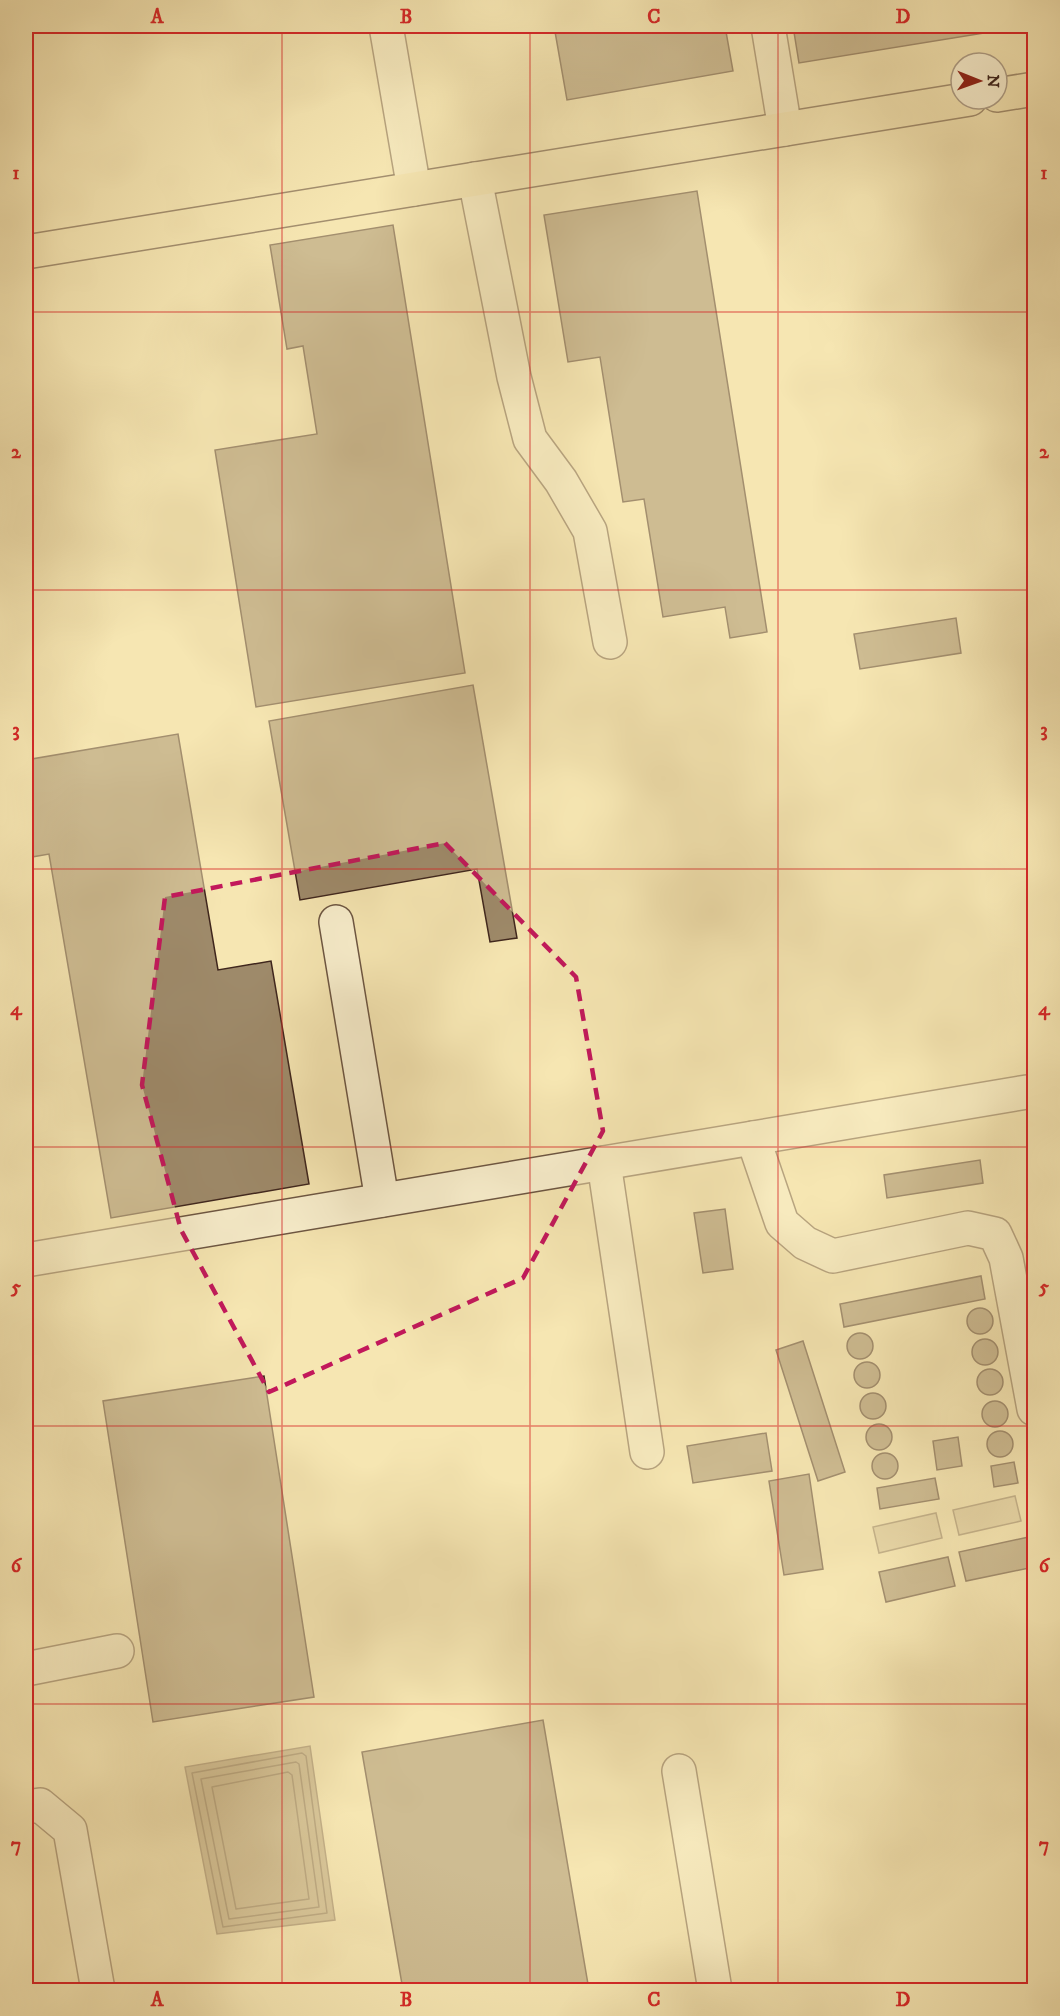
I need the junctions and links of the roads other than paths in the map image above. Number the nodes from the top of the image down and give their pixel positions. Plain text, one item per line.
1 (386, 26) edge
2 (768, 26) edge
3 (1035, 88) edge
4 (1009, 93) edge
5 (949, 102) edge
6 (785, 129) junction
7 (475, 179) junction
8 (414, 189) junction
9 (26, 252) edge
10 (610, 642) dead end
11 (336, 922) dead end
12 (1027, 1092) dead end
13 (753, 1138) junction
14 (604, 1163) junction
15 (382, 1200) junction
16 (26, 1260) edge
17 (1035, 1409) edge
18 (646, 1452) dead end
19 (117, 1651) dead end
20 (26, 1669) edge
21 (679, 1772) dead end
22 (26, 1807) edge
23 (98, 1990) edge
24 (715, 1990) edge

1 - 8 street
2 - 6 street
3 - 4 main road
5 - 6 main road
6 - 7 main road
7 - 8 main road
7 - 10 street
8 - 9 main road
11 - 15 street
12 - 13 street
13 - 14 street
13 - 17 street
14 - 15 street
14 - 18 street
15 - 16 street
19 - 20 street
21 - 24 street
22 - 23 street

